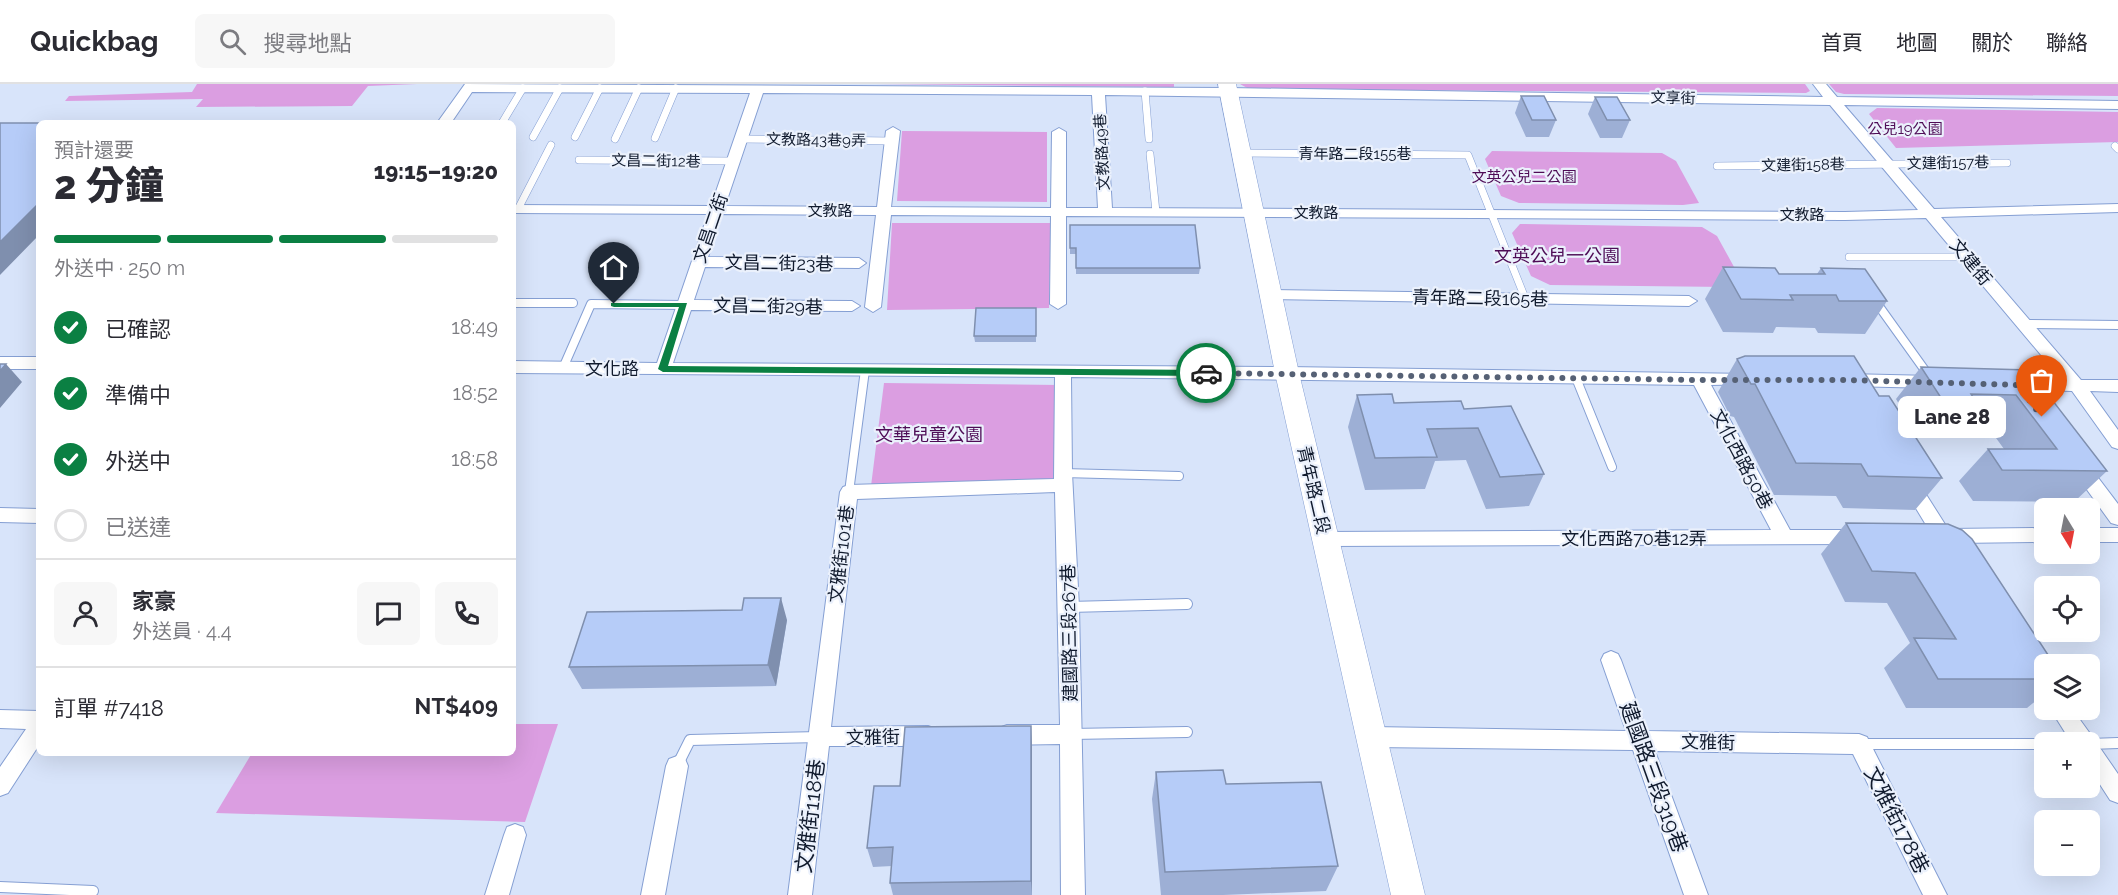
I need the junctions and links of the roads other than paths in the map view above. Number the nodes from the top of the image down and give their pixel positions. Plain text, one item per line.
1 (1819, 84) edge
2 (469, 86) edge
3 (523, 88) junction
4 (560, 88) junction
5 (600, 88) junction
6 (639, 88) junction
7 (676, 88) junction
8 (758, 88) junction
9 (1228, 88) edge
10 (1098, 91) junction
11 (1145, 91) junction
12 (1834, 101) junction
13 (2118, 105) edge
14 (446, 120) edge
15 (504, 120) edge
16 (1059, 132) dead end
17 (892, 136) joint
18 (533, 137) dead end
19 (575, 137) dead end
20 (655, 138) dead end
21 (615, 139) dead end
22 (741, 139) junction
23 (1149, 139) dead end
24 (551, 145) dead end
25 (1242, 153) junction
26 (1150, 154) dead end
27 (579, 160) dead end
28 (733, 161) junction
29 (2007, 163) dead end
30 (1888, 164) junction
31 (1717, 166) dead end
32 (2118, 208) edge
33 (516, 209) edge
34 (717, 210) junction
35 (884, 211) junction
36 (1059, 212) junction
37 (1105, 212) junction
38 (1156, 212) junction
39 (1254, 212) junction
40 (1930, 213) junction
41 (1491, 214) junction
42 (1849, 257) dead end
43 (1967, 257) junction
44 (699, 262) junction
45 (859, 263) dead end
46 (1869, 292) edge
47 (1271, 295) junction
48 (1525, 298) junction
49 (1689, 300) dead end
50 (516, 303) edge
51 (573, 303) dead end
52 (684, 304) junction
53 (1058, 304) dead end
54 (852, 306) dead end
55 (873, 307) dead end
56 (2024, 324) junction
57 (2118, 325) edge
58 (0, 363) edge
59 (36, 363) edge
60 (516, 367) edge
61 (563, 368) junction
62 (663, 369) junction
63 (865, 370) junction
64 (1063, 372) junction
65 (1287, 373) junction
66 (1576, 378) junction
67 (1700, 380) junction
68 (1768, 380) edge
69 (1939, 382) joint
70 (1997, 384) edge
71 (2018, 385) junction
72 (2076, 385) junction
73 (2118, 386) edge
74 (1859, 399) edge
75 (2032, 403) edge
76 (2118, 443) edge
77 (2067, 450) edge
78 (1612, 466) dead end
79 (1900, 467) edge
80 (1179, 476) dead end
81 (1064, 479) junction
82 (849, 492) junction
83 (0, 515) edge
84 (36, 516) edge
85 (2118, 518) edge
86 (2100, 535) edge
87 (2118, 535) edge
88 (1919, 536) edge
89 (1942, 536) junction
90 (2034, 536) edge
91 (1875, 537) edge
92 (1785, 538) junction
93 (1326, 539) junction
94 (1955, 554) edge
95 (1187, 604) dead end
96 (1069, 607) junction
97 (1611, 660) dead end
98 (0, 719) edge
99 (36, 720) edge
100 (36, 732) edge
101 (1187, 732) dead end
102 (1071, 734) junction
103 (987, 735) edge
104 (951, 736) edge
105 (1372, 737) junction
106 (820, 738) junction
107 (1641, 741) junction
108 (2118, 743) edge
109 (1859, 744) junction
110 (2034, 744) edge
111 (2100, 744) edge
112 (677, 766) joint
113 (2100, 767) edge
114 (0, 786) edge
115 (2118, 793) edge
116 (515, 836) dead end
117 (0, 887) edge
118 (93, 891) dead end
119 (497, 895) edge
120 (653, 895) edge
121 (800, 895) edge
122 (1073, 895) edge
123 (1408, 895) edge
124 (1696, 895) edge
125 (1935, 895) edge

1 - 12 street, 文建街
2 - 3 street, 文享街
2 - 14 street
3 - 4 street, 文享街
3 - 15 lane
4 - 5 street, 文享街
4 - 18 lane
5 - 6 street, 文享街
5 - 19 lane
6 - 7 street, 文享街
6 - 21 lane
7 - 8 street, 文享街
7 - 20 lane
8 - 10 street, 文享街
8 - 22 street, 文昌二街
9 - 11 street, 文享街
9 - 12 street, 文享街
9 - 25 street, 青年路二段
10 - 11 street, 文享街
10 - 37 street, 文教路49巷
11 - 23 lane
12 - 13 street, 文享街
12 - 30 street, 文建街
16 - 36 street
17 - 22 lane, 文教路43巷9弄
17 - 35 street
22 - 28 street, 文昌二街
24 - 33 lane
25 - 39 street, 青年路二段
25 - 41 lane, 青年路二段155巷
26 - 38 lane
27 - 28 lane, 文昌二街12巷
28 - 34 street, 文昌二街
29 - 30 lane, 文建街157巷
30 - 31 lane, 文建街158巷
30 - 40 street, 文建街
32 - 40 street, 文教路
33 - 34 street, 文教路
34 - 35 street, 文教路
34 - 44 street, 文昌二街
35 - 36 street, 文教路
35 - 55 street
36 - 37 street, 文教路
36 - 53 street
37 - 38 street, 文教路
38 - 39 street, 文教路
39 - 41 street, 文教路
39 - 47 street, 青年路二段
40 - 41 street, 文教路
40 - 43 street, 文建街
41 - 48 lane
42 - 43 lane
43 - 56 street, 文建街
44 - 45 street, 文昌二街23巷
44 - 52 street, 文昌二街
46 - 69 lane
47 - 48 street, 青年路二段165巷
47 - 65 street, 青年路二段
48 - 49 street, 青年路二段165巷
50 - 51 lane
52 - 54 street, 文昌二街29巷
52 - 61 lane
52 - 62 street, 文昌二街
56 - 57 lane
56 - 72 street, 文建街
58 - 59 street
60 - 61 street, 文化路
61 - 62 street, 文化路
62 - 63 street, 文化路
63 - 64 street, 文化路
63 - 82 lane, 文雅街101巷
64 - 65 street, 文化路
64 - 81 street, 建國路三段267巷
65 - 66 street, 文化路
65 - 93 street, 青年路二段
66 - 67 street, 文化路
66 - 78 lane
67 - 68 street, 文化路
67 - 92 street, 文化西路50巷
69 - 74 street
70 - 71 street
71 - 72 street
71 - 75 street
72 - 73 street
72 - 76 street, 文建街
77 - 85 street
79 - 89 street
80 - 81 lane
81 - 82 street
81 - 96 street, 建國路三段267巷
82 - 106 street, 文雅街101巷
83 - 84 street
86 - 87 street
88 - 89 street
89 - 90 street
89 - 94 street
91 - 92 street, 文化西路70巷12弄
92 - 93 street, 文化西路70巷12弄
93 - 105 street, 青年路二段
95 - 96 lane
96 - 102 street, 建國路三段267巷
97 - 107 street, 建國路三段319巷
98 - 99 street
100 - 114 street
101 - 102 lane
102 - 103 street
102 - 122 street, 建國路三段267巷
104 - 106 street, 文雅街
105 - 107 street, 文雅街
105 - 123 street, 青年路二段
106 - 112 lane
106 - 121 street, 文雅街118巷
107 - 109 street, 文雅街
107 - 124 street, 建國路三段319巷
108 - 111 lane
109 - 110 lane, 文雅街
109 - 125 street, 文雅街178巷
112 - 120 street
113 - 115 street
116 - 119 street
117 - 118 lane

